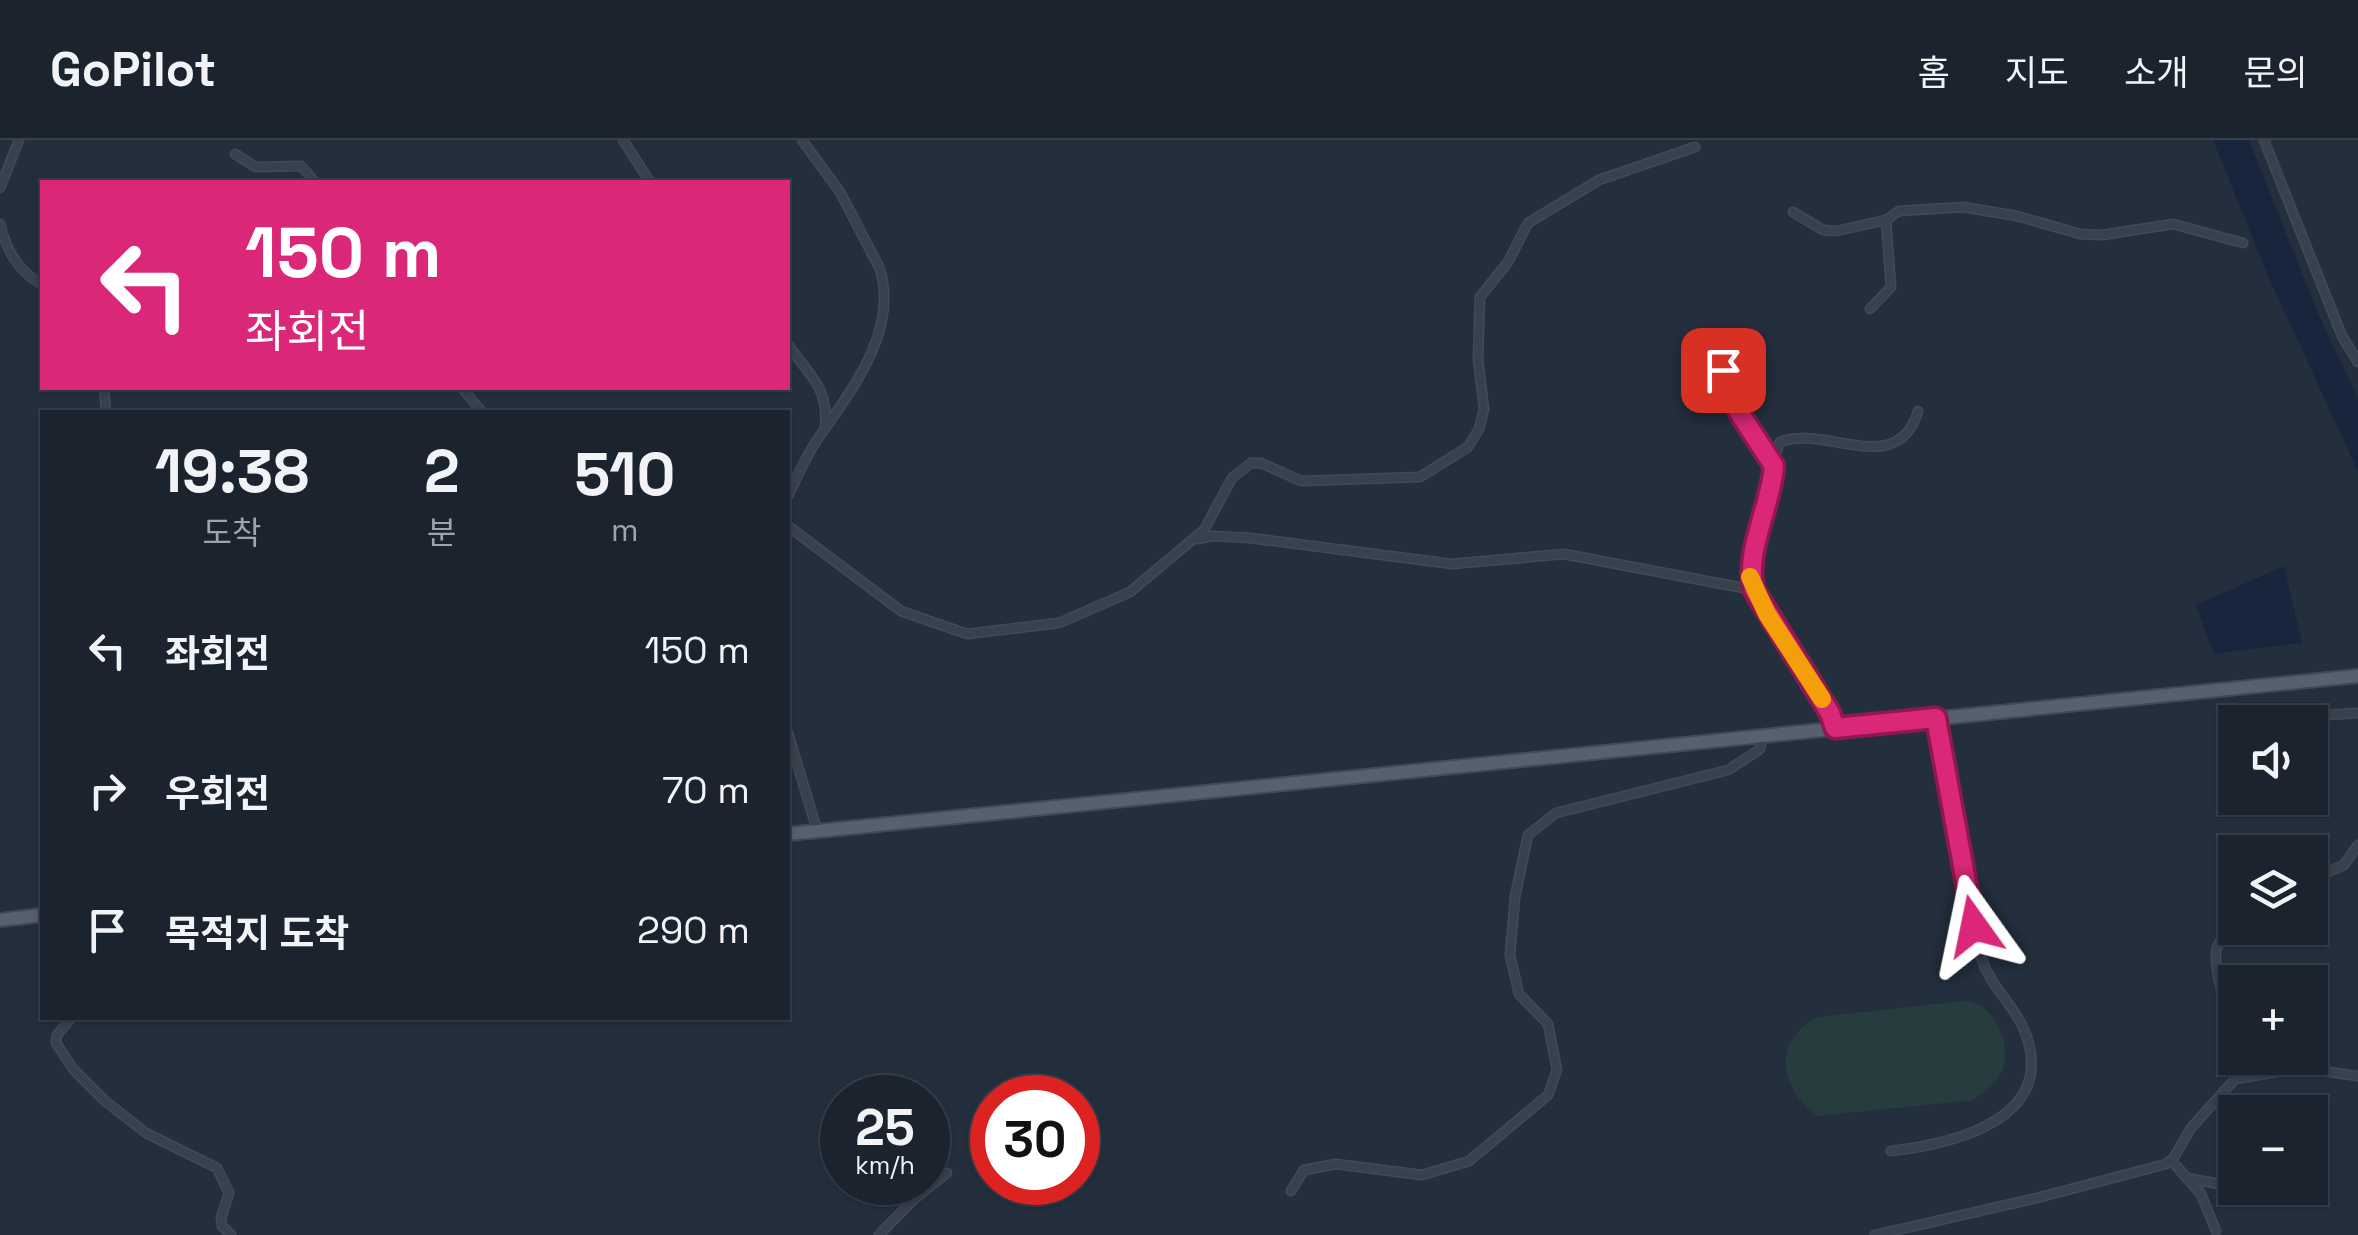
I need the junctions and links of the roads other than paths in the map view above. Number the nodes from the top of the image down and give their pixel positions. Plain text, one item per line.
1 (19, 140) edge
2 (622, 140) edge
3 (802, 140) edge
4 (2264, 140) edge
5 (1695, 147) dead end
6 (235, 154) dead end
7 (313, 180) edge
8 (649, 180) edge
9 (0, 188) edge
10 (1792, 212) dead end
11 (1886, 220) junction
12 (0, 224) edge
13 (2244, 242) dead end
14 (40, 283) edge
15 (1870, 309) dead end
16 (1719, 334) dead end
17 (790, 347) edge
18 (2358, 362) edge
19 (464, 390) edge
20 (480, 410) edge
21 (1918, 410) dead end
22 (825, 430) junction
23 (1774, 466) junction
24 (790, 492) edge
25 (790, 527) edge
26 (1194, 540) junction
27 (1754, 590) junction
28 (2358, 676) edge
29 (2358, 713) edge
30 (2328, 715) edge
31 (1936, 718) junction
32 (1835, 728) junction
33 (1764, 736) junction
34 (790, 740) edge
35 (817, 830) junction
36 (790, 834) edge
37 (2358, 845) edge
38 (2328, 872) edge
39 (40, 915) edge
40 (0, 920) edge
41 (2218, 944) edge
42 (2218, 972) edge
43 (69, 1020) edge
44 (2235, 1075) edge
45 (2358, 1076) edge
46 (2235, 1079) junction
47 (1891, 1151) dead end
48 (2171, 1160) junction
49 (2187, 1178) junction
50 (2218, 1183) edge
51 (1291, 1191) dead end
52 (908, 1205) edge
53 (2216, 1231) dead end
54 (231, 1235) edge
55 (879, 1235) edge
56 (1875, 1235) edge

1 - 9 street
2 - 8 street
3 - 22 street
4 - 18 street
5 - 26 street
6 - 7 street
10 - 11 street
11 - 13 street
11 - 15 street
12 - 14 street
16 - 23 street
17 - 22 street
19 - 20 street
21 - 23 street
22 - 24 street
23 - 27 street
25 - 26 street
26 - 27 street
27 - 32 street
28 - 31 main road
29 - 30 street
31 - 32 main road
31 - 47 street
32 - 33 main road
33 - 35 main road
33 - 51 street
34 - 35 street
35 - 36 main road
37 - 38 street
39 - 40 main road
41 - 42 street
43 - 54 street
44 - 46 street
45 - 46 street
46 - 48 street
48 - 49 street
48 - 56 street
49 - 50 street
49 - 53 street
52 - 55 street

